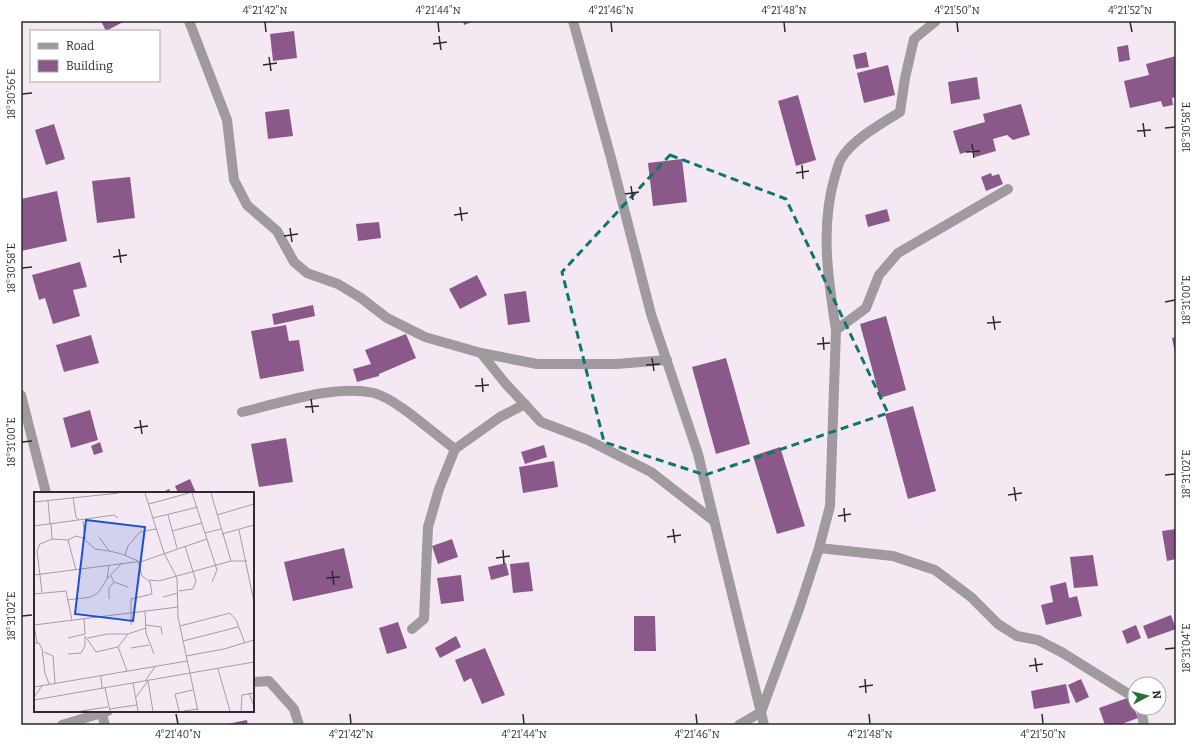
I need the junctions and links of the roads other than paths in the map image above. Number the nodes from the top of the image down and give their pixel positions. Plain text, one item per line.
1 (189, 21) edge
2 (573, 21) edge
3 (936, 21) edge
4 (1008, 189) dead end
5 (836, 330) junction
6 (481, 353) junction
7 (666, 360) junction
8 (21, 395) edge
9 (525, 404) junction
10 (242, 412) dead end
11 (455, 449) junction
12 (46, 492) edge
13 (714, 521) junction
14 (819, 548) junction
15 (412, 629) dead end
16 (254, 682) edge
17 (1127, 693) edge
18 (104, 712) edge
19 (762, 712) junction
20 (62, 725) edge
21 (105, 725) edge
22 (299, 725) edge
23 (739, 725) edge
24 (764, 725) edge

1 - 6 street
2 - 7 street
3 - 5 street
4 - 5 street
5 - 14 street
6 - 7 street
6 - 9 street
7 - 13 street
8 - 12 street
9 - 11 street
9 - 13 street
10 - 11 street
11 - 15 street
13 - 19 street
14 - 17 street
14 - 19 street
16 - 22 street
18 - 20 street
18 - 21 street
19 - 23 street
19 - 24 street

